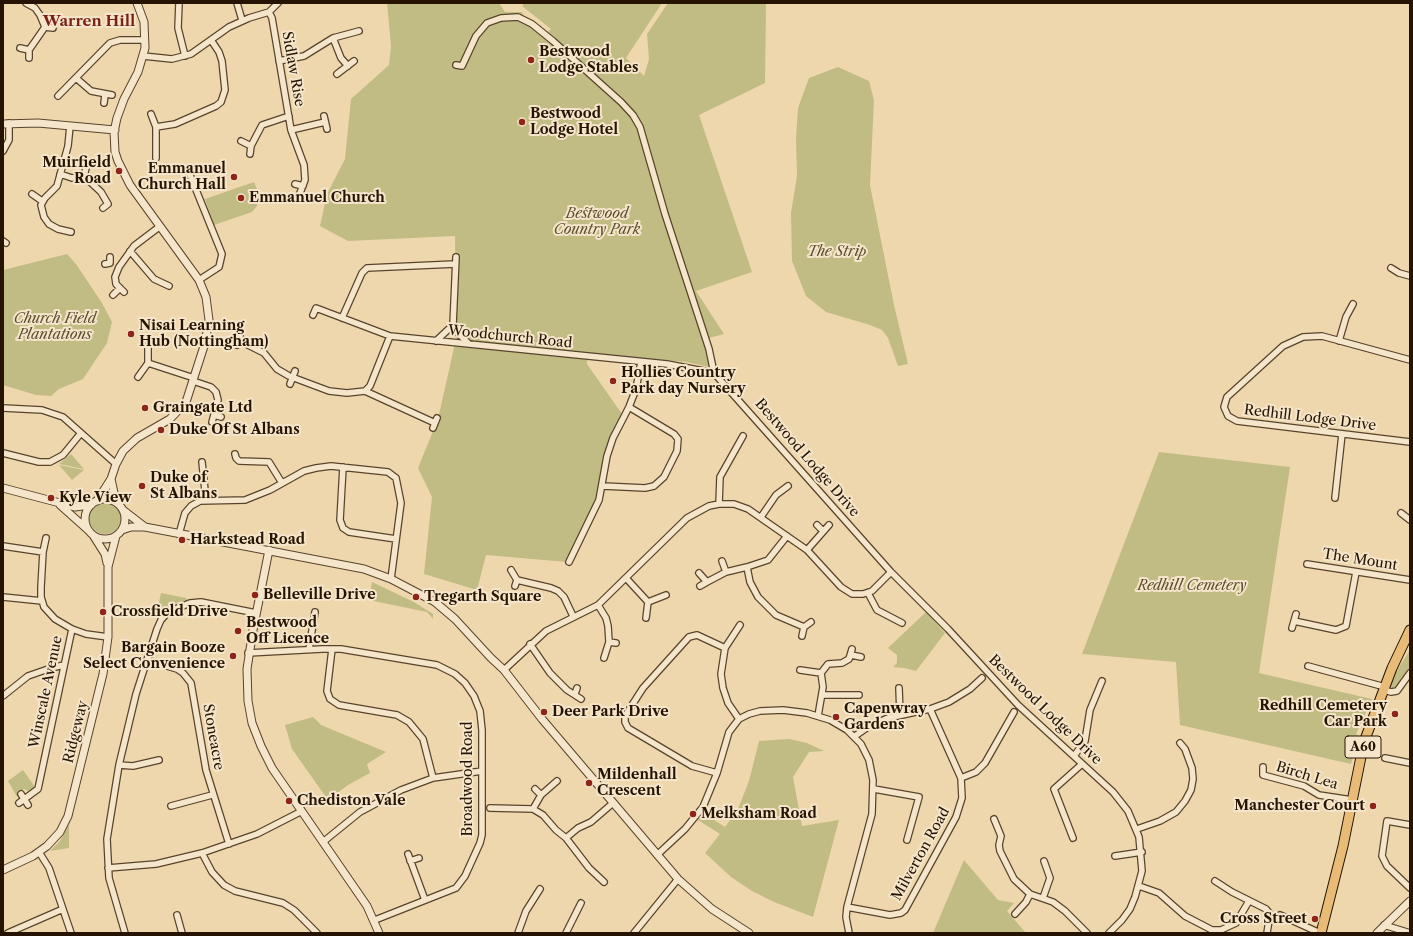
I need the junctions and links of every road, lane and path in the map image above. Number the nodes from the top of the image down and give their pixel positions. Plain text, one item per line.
1 (27, 3) edge
2 (137, 3) edge
3 (237, 3) edge
4 (278, 3) edge
5 (178, 4) edge
6 (186, 7) dead end
7 (269, 12) junction
8 (242, 20) junction
9 (351, 25) dead end
10 (45, 27) junction
11 (54, 28) dead end
12 (359, 31) dead end
13 (352, 32) junction
14 (333, 38) junction
15 (145, 40) junction
16 (211, 40) junction
17 (20, 48) dead end
18 (29, 50) junction
19 (143, 56) junction
20 (186, 56) junction
21 (29, 58) dead end
22 (279, 61) junction
23 (354, 61) dead end
24 (456, 65) dead end
25 (348, 66) junction
26 (338, 74) dead end
27 (76, 78) junction
28 (105, 95) junction
29 (112, 95) dead end
30 (58, 96) dead end
31 (104, 102) dead end
32 (151, 114) dead end
33 (289, 116) junction
34 (6, 123) edge
35 (70, 126) junction
36 (156, 127) junction
37 (327, 129) dead end
38 (115, 130) junction
39 (291, 130) junction
40 (241, 141) dead end
41 (251, 146) junction
42 (149, 150) dead end
43 (156, 150) junction
44 (3, 151) edge
45 (250, 154) dead end
46 (156, 158) dead end
47 (86, 168) dead end
48 (60, 174) junction
49 (190, 175) dead end
50 (84, 177) junction
51 (193, 182) junction
52 (186, 184) dead end
53 (295, 184) dead end
54 (303, 186) junction
55 (300, 193) dead end
56 (32, 194) dead end
57 (42, 201) junction
58 (103, 208) dead end
59 (159, 227) junction
60 (58, 229) junction
61 (71, 232) dead end
62 (56, 236) dead end
63 (130, 251) junction
64 (456, 257) dead end
65 (108, 261) dead end
66 (456, 264) junction
67 (119, 267) junction
68 (1391, 268) dead end
69 (1410, 276) edge
70 (199, 280) junction
71 (165, 287) dead end
72 (113, 295) dead end
73 (1353, 304) dead end
74 (313, 315) dead end
75 (342, 318) junction
76 (453, 325) junction
77 (240, 333) dead end
78 (390, 336) junction
79 (436, 341) junction
80 (1339, 341) junction
81 (470, 344) junction
82 (148, 346) dead end
83 (1410, 360) edge
84 (641, 362) junction
85 (148, 363) junction
86 (295, 371) dead end
87 (714, 373) junction
88 (138, 377) dead end
89 (194, 380) junction
90 (291, 381) junction
91 (365, 391) junction
92 (629, 407) junction
93 (3, 408) edge
94 (214, 415) junction
95 (221, 417) dead end
96 (212, 422) dead end
97 (435, 423) dead end
98 (81, 433) junction
99 (1342, 434) junction
100 (743, 436) dead end
101 (1410, 442) edge
102 (729, 447) dead end
103 (735, 450) junction
104 (3, 453) edge
105 (235, 454) dead end
106 (202, 462) dead end
107 (116, 464) junction
108 (343, 467) junction
109 (111, 479) junction
110 (282, 483) junction
111 (603, 486) junction
112 (788, 486) dead end
113 (3, 488) edge
114 (1335, 498) dead end
115 (206, 500) junction
116 (116, 502) junction
117 (57, 503) junction
118 (94, 503) junction
119 (719, 504) junction
120 (123, 510) junction
121 (1401, 512) dead end
122 (761, 517) junction
123 (1410, 520) edge
124 (817, 525) dead end
125 (829, 525) dead end
126 (145, 527) junction
127 (122, 530) junction
128 (823, 531) junction
129 (90, 532) junction
130 (179, 534) junction
131 (116, 536) junction
132 (787, 536) junction
133 (46, 538) dead end
134 (396, 539) junction
135 (3, 546) edge
136 (269, 550) junction
137 (807, 550) junction
138 (43, 552) junction
139 (722, 561) dead end
140 (569, 562) dead end
141 (1307, 564) dead end
142 (108, 567) junction
143 (747, 568) junction
144 (511, 570) dead end
145 (726, 572) junction
146 (891, 572) junction
147 (1356, 572) junction
148 (699, 573) dead end
149 (626, 578) junction
150 (391, 579) junction
151 (1410, 580) edge
152 (707, 582) junction
153 (700, 586) dead end
154 (868, 593) junction
155 (666, 595) dead end
156 (3, 597) edge
157 (758, 597) junction
158 (42, 601) junction
159 (648, 602) junction
160 (753, 602) dead end
161 (598, 605) junction
162 (895, 611) dead end
163 (315, 612) dead end
164 (256, 613) junction
165 (1296, 614) dead end
166 (573, 616) junction
167 (307, 618) dead end
168 (646, 618) dead end
169 (892, 618) junction
170 (314, 619) junction
171 (1294, 621) junction
172 (811, 622) dead end
173 (902, 623) dead end
174 (740, 626) dead end
175 (804, 627) junction
176 (1292, 628) dead end
177 (72, 630) junction
178 (1410, 630) edge
179 (802, 636) dead end
180 (108, 637) junction
181 (609, 642) junction
182 (616, 643) dead end
183 (530, 644) junction
184 (726, 648) junction
185 (309, 649) junction
186 (332, 649) junction
187 (248, 654) junction
188 (861, 657) dead end
189 (604, 658) dead end
190 (147, 660) junction
191 (64, 665) junction
192 (1308, 666) dead end
193 (504, 670) junction
194 (800, 670) dead end
195 (821, 673) junction
196 (1410, 673) edge
197 (982, 678) dead end
198 (1102, 681) dead end
199 (577, 688) dead end
200 (852, 688) dead end
201 (1384, 688) junction
202 (574, 694) junction
203 (906, 694) dead end
204 (822, 695) junction
205 (851, 695) junction
206 (859, 695) dead end
207 (3, 696) edge
208 (580, 700) dead end
209 (930, 709) junction
210 (1014, 712) dead end
211 (900, 714) junction
212 (818, 716) junction
213 (739, 719) junction
214 (854, 736) junction
215 (1180, 743) dead end
216 (1074, 756) junction
217 (1385, 758) dead end
218 (159, 760) dead end
219 (1410, 763) edge
220 (1082, 764) junction
221 (119, 765) junction
222 (1263, 768) dead end
223 (482, 770) junction
224 (717, 773) junction
225 (434, 778) junction
226 (961, 778) junction
227 (557, 781) dead end
228 (874, 788) junction
229 (535, 789) dead end
230 (212, 794) junction
231 (540, 795) junction
232 (23, 796) junction
233 (1352, 800) junction
234 (18, 803) dead end
235 (613, 803) junction
236 (28, 805) dead end
237 (170, 806) dead end
238 (490, 808) dead end
239 (533, 809) junction
240 (302, 811) junction
241 (994, 819) dead end
242 (1410, 826) edge
243 (1137, 829) junction
244 (566, 838) junction
245 (1073, 838) dead end
246 (907, 840) dead end
247 (323, 842) junction
248 (230, 844) junction
249 (39, 852) junction
250 (1142, 852) junction
251 (202, 853) junction
252 (408, 854) dead end
253 (657, 855) junction
254 (1115, 856) dead end
255 (419, 858) dead end
256 (1044, 860) dead end
257 (410, 861) junction
258 (108, 868) junction
259 (3, 870) edge
260 (678, 879) junction
261 (1215, 881) dead end
262 (604, 882) dead end
263 (1139, 886) junction
264 (1410, 888) edge
265 (540, 889) dead end
266 (1030, 894) junction
267 (535, 896) junction
268 (1043, 898) junction
269 (542, 899) dead end
270 (425, 900) junction
271 (1410, 900) edge
272 (1249, 901) junction
273 (581, 903) dead end
274 (847, 907) junction
275 (63, 909) junction
276 (1015, 914) dead end
277 (176, 915) dead end
278 (1280, 915) dead end
279 (375, 920) junction
280 (1384, 925) junction
281 (1113, 932) edge
282 (8, 933) edge
283 (71, 933) edge
284 (125, 933) edge
285 (182, 933) edge
286 (317, 933) edge
287 (379, 933) edge
288 (518, 933) edge
289 (566, 933) edge
290 (634, 933) edge
291 (749, 933) edge
292 (849, 933) edge
293 (1087, 933) edge
294 (1267, 933) edge
295 (1320, 933) edge
296 (1377, 933) edge
297 (1410, 933) edge

1 - 10 street
2 - 15 street
3 - 8 street
4 - 7 street
5 - 6 street
5 - 20 street
7 - 8 street
7 - 22 street, Sidlaw Rise
8 - 16 street
9 - 13 street
10 - 11 street
10 - 18 street
12 - 13 street
13 - 14 street
14 - 22 street
14 - 25 street
15 - 19 street
15 - 27 street
16 - 20 street
16 - 36 street
17 - 18 street
18 - 21 street
19 - 20 street
19 - 38 street
22 - 33 street, Sidlaw Rise
23 - 25 street
24 - 87 street, Bestwood Lodge Drive
25 - 26 street
27 - 28 street
27 - 30 street
28 - 29 street
28 - 31 street
32 - 36 street
33 - 39 street, Sidlaw Rise
33 - 41 street
34 - 35 street
34 - 44 street
35 - 38 street
35 - 48 street
36 - 43 street
37 - 39 street, Sidlaw Rise
38 - 59 street
39 - 54 street, Sidlaw Rise
40 - 41 street
41 - 45 street
42 - 43 street
43 - 46 street
47 - 50 street
48 - 50 street
48 - 57 street
49 - 51 street
50 - 58 street
51 - 52 street
51 - 70 street
53 - 54 street
54 - 55 street, Sidlaw Rise
56 - 57 street
57 - 60 street
59 - 63 street
59 - 70 street
60 - 61 street
60 - 62 street
63 - 67 street
63 - 71 street
64 - 66 street
65 - 67 street
66 - 75 street
66 - 76 street
67 - 72 street
68 - 69 street
70 - 89 street
73 - 80 street
74 - 75 street, Woodchurch Road
75 - 78 street, Woodchurch Road
76 - 79 street
76 - 81 street
77 - 90 street
78 - 79 street, Woodchurch Road
78 - 91 street
79 - 81 street, Woodchurch Road
80 - 83 street
80 - 99 street, Redhill Lodge Drive
81 - 84 street, Woodchurch Road
82 - 85 street
84 - 87 street, Woodchurch Road
84 - 92 street
85 - 88 street
85 - 89 street
86 - 90 street
87 - 146 street, Bestwood Lodge Drive
89 - 94 street
89 - 107 street
90 - 91 street
91 - 97 street
92 - 111 street
92 - 111 street
93 - 98 street
94 - 95 street
94 - 96 street
98 - 104 street
98 - 107 street
99 - 101 street, Redhill Lodge Drive
99 - 114 street
100 - 103 street
102 - 103 street
103 - 119 street
105 - 110 street
106 - 115 street
107 - 109 street
108 - 110 street
108 - 134 street
108 - 134 street
109 - 116 street
109 - 118 street
110 - 115 street
111 - 140 street
112 - 122 street
113 - 117 street
115 - 130 street
116 - 118 street
116 - 120 street
117 - 118 street
117 - 129 street
118 - 129 street
119 - 122 street
119 - 149 street
120 - 126 street
120 - 127 street
121 - 123 street
122 - 132 street
124 - 128 street
125 - 128 street
126 - 127 street
126 - 130 street
127 - 131 street
128 - 137 street
129 - 131 street
129 - 142 street, Ridgeway
130 - 136 street
131 - 142 street, Ridgeway
132 - 137 street
132 - 143 street
133 - 138 street
134 - 150 street
135 - 138 street
136 - 150 street
136 - 164 street
137 - 154 street
138 - 158 street
139 - 145 street
141 - 147 street, The Mount
142 - 180 street, Ridgeway
143 - 145 street
143 - 157 street
144 - 166 street
145 - 152 street
146 - 154 street
146 - 216 street, Bestwood Lodge Drive
147 - 151 street, The Mount
147 - 171 street
148 - 152 street
149 - 159 street
149 - 161 street
150 - 193 street
152 - 153 street
154 - 169 street
155 - 159 street
156 - 158 street
157 - 160 street
157 - 175 street
158 - 177 street
159 - 168 street
161 - 166 street
161 - 181 street
162 - 169 street
163 - 170 street
164 - 187 street
164 - 190 street
165 - 171 street
166 - 183 street
167 - 170 street
169 - 173 street
170 - 185 street
171 - 176 street
172 - 175 street
174 - 184 street
175 - 179 street
177 - 180 street
177 - 191 street, Winscale Avenue
178 - 201 highway, A60
180 - 249 street, Ridgeway
181 - 182 street
181 - 189 street
183 - 193 street
183 - 202 street
184 - 213 street
184 - 224 street
185 - 186 street, Broadwood Road
185 - 187 street, Broadwood Road
186 - 223 street, Broadwood Road
186 - 225 street
187 - 240 street
188 - 195 street
190 - 221 street
190 - 230 street, Stoneacre
191 - 207 street
191 - 232 street, Winscale Avenue
192 - 201 street
193 - 235 street
194 - 195 street
195 - 204 street
196 - 201 street
197 - 209 street
198 - 216 street
199 - 202 street
200 - 205 street
201 - 233 highway, A60
202 - 208 street
203 - 211 street
204 - 205 street
204 - 212 street
205 - 206 street
209 - 211 street
209 - 226 street, Milverton Road
210 - 226 street
211 - 214 street
212 - 213 street
212 - 214 street
213 - 224 street
214 - 228 street
215 - 243 street
216 - 220 street, Bestwood Lodge Drive
217 - 219 street
218 - 221 street
220 - 243 street, Bestwood Lodge Drive
220 - 245 street
221 - 258 street
222 - 233 street, Birch Lea
223 - 225 street
223 - 270 street, Broadwood Road
224 - 253 street
225 - 247 street
226 - 274 street, Milverton Road
227 - 231 street
228 - 246 street
228 - 274 street
229 - 231 street
230 - 237 street
230 - 248 street, Stoneacre
231 - 239 street
232 - 234 street, Winscale Avenue
232 - 236 street
233 - 295 highway, A60
235 - 244 street
235 - 253 street
238 - 239 street
239 - 244 street
240 - 247 street
240 - 248 street
241 - 266 street
242 - 264 street
243 - 250 street, Bestwood Lodge Drive
244 - 262 street
247 - 279 street
248 - 251 street
249 - 259 street, Ridgeway
249 - 275 street
250 - 254 street
250 - 263 street, Bestwood Lodge Drive
251 - 258 street
251 - 286 street
252 - 257 street
253 - 260 street
255 - 257 street
256 - 268 street
257 - 270 street
258 - 284 street
260 - 290 street
260 - 291 street
261 - 272 street
263 - 272 street
263 - 281 street, Bestwood Lodge Drive
265 - 267 street
266 - 268 street
266 - 276 street
267 - 269 street
267 - 288 street
268 - 293 street
270 - 279 street, Broadwood Road
271 - 280 street
272 - 294 street
273 - 289 street
274 - 292 street
275 - 282 street
275 - 283 street
277 - 285 street
278 - 295 street
279 - 287 street
280 - 296 street
280 - 297 street

